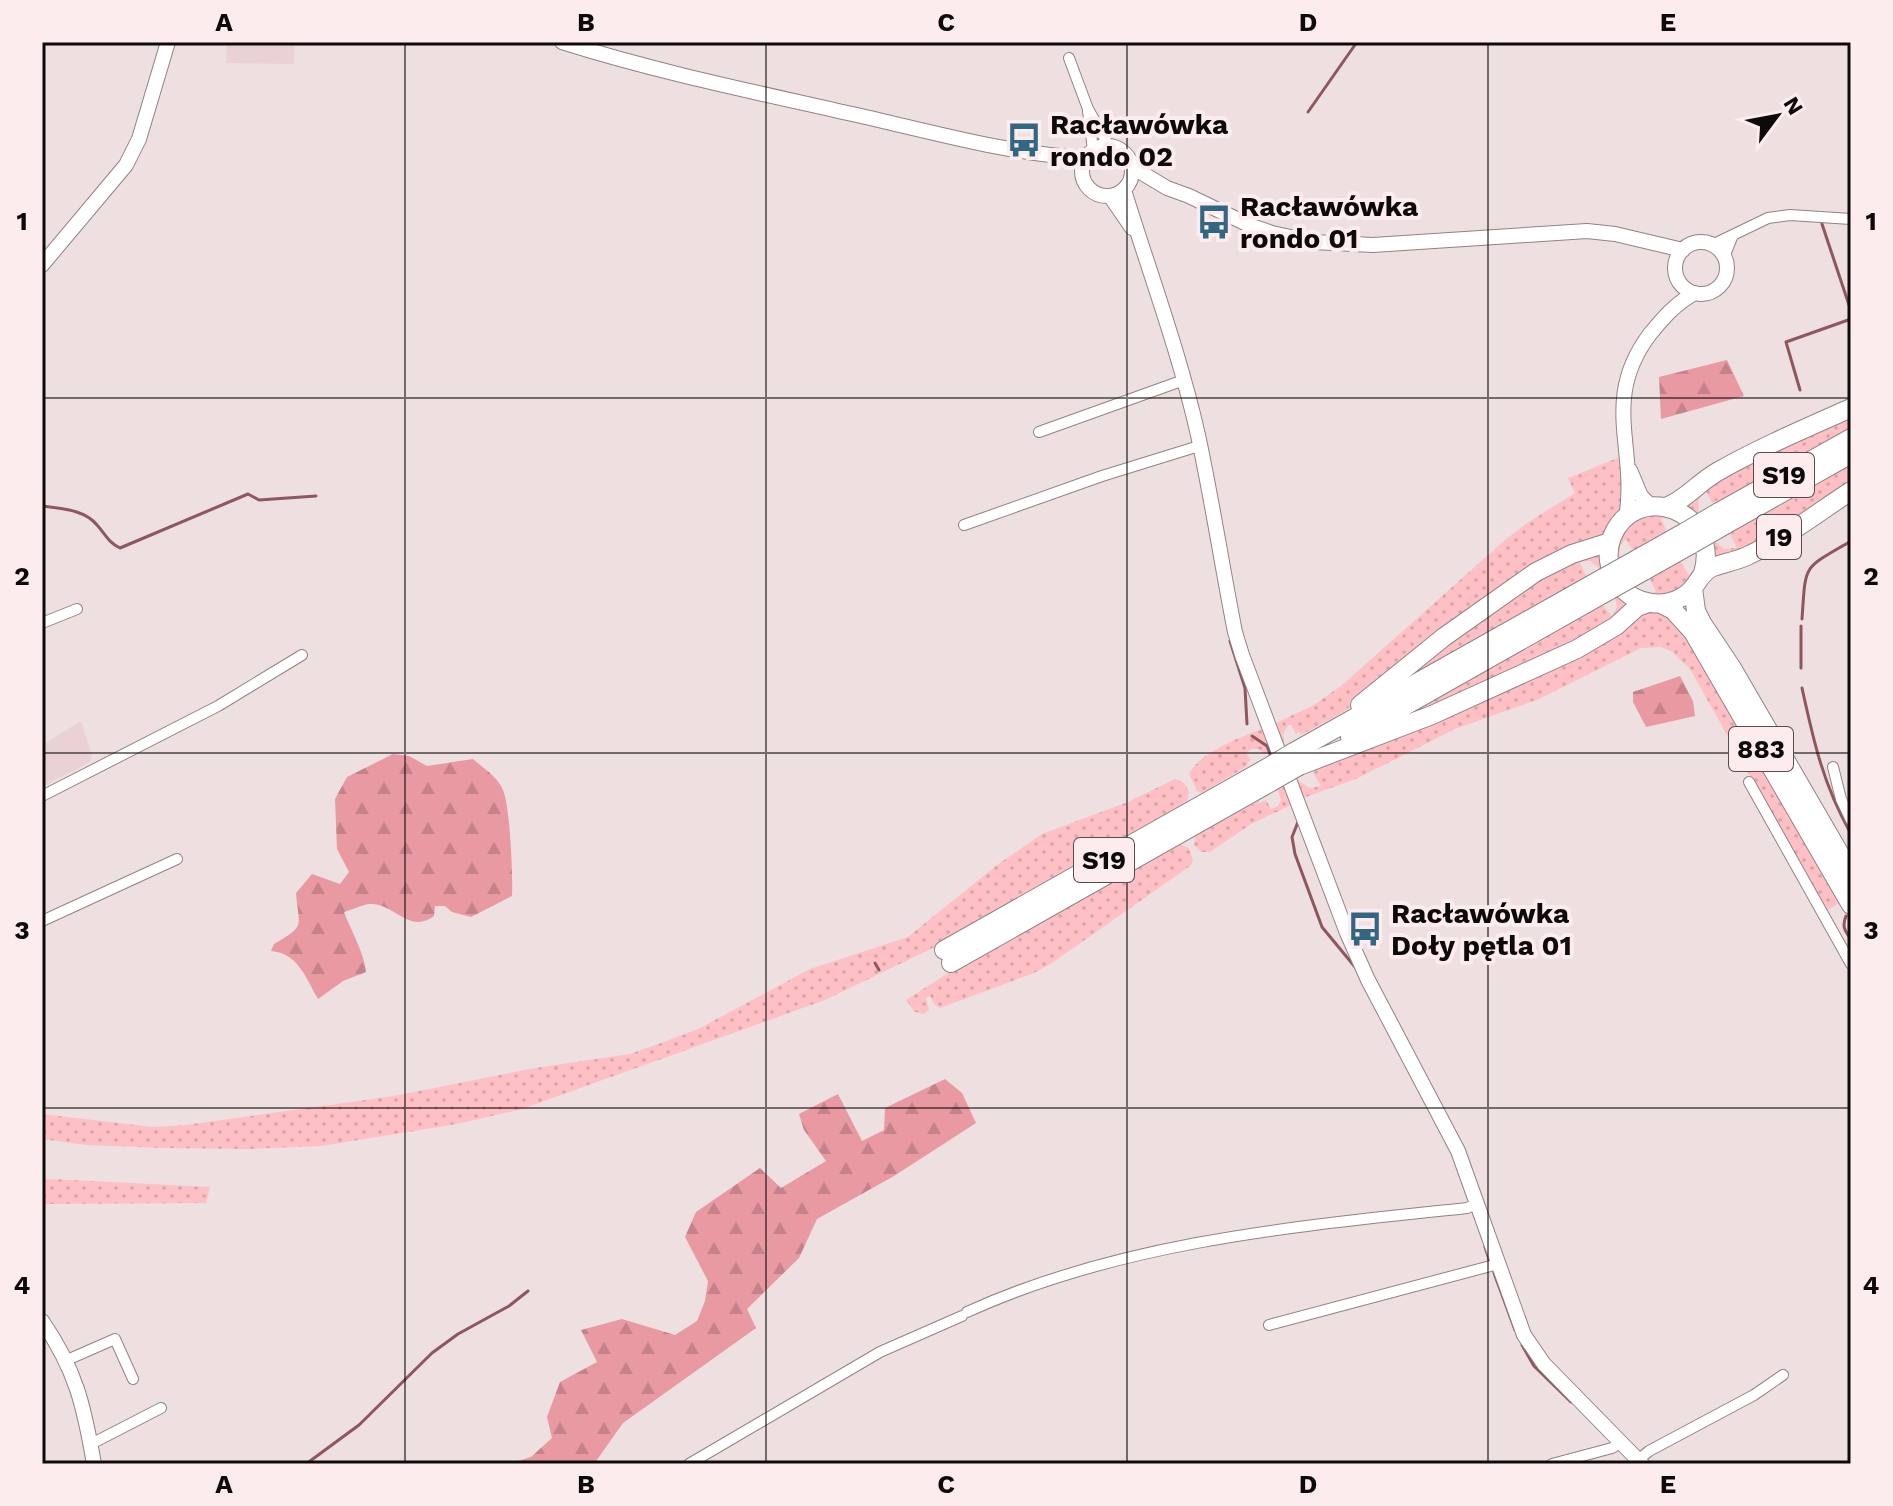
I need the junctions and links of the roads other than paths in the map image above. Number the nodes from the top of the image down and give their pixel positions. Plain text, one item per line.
1 (168, 42) edge
2 (562, 42) edge
3 (1069, 58) dead end
4 (1088, 109) junction
5 (1109, 146) junction
6 (1087, 161) junction
7 (1132, 167) junction
8 (1167, 188) junction
9 (1121, 190) junction
10 (1851, 219) edge
11 (1733, 235) junction
12 (1712, 245) junction
13 (1679, 256) junction
14 (1724, 257) junction
15 (42, 265) edge
16 (1679, 282) junction
17 (1695, 293) junction
18 (1667, 313) junction
19 (1184, 380) junction
20 (1851, 408) edge
21 (1039, 432) dead end
22 (1851, 438) edge
23 (1199, 446) junction
24 (1851, 454) edge
25 (1628, 466) junction
26 (1851, 491) edge
27 (1659, 507) junction
28 (1626, 518) junction
29 (1721, 519) junction
30 (964, 525) dead end
31 (1610, 542) junction
32 (1698, 580) junction
33 (1607, 584) junction
34 (1654, 603) junction
35 (77, 609) dead end
36 (42, 623) edge
37 (302, 655) dead end
38 (1323, 736) junction
39 (1296, 759) junction
40 (1833, 767) dead end
41 (1749, 782) dead end
42 (42, 796) edge
43 (1851, 820) edge
44 (177, 859) dead end
45 (1851, 873) edge
46 (1851, 905) edge
47 (42, 921) edge
48 (948, 956) dead end
49 (1851, 964) edge
50 (1477, 1204) junction
51 (1498, 1264) junction
52 (42, 1321) edge
53 (1269, 1325) dead end
54 (67, 1360) junction
55 (1783, 1375) dead end
56 (133, 1379) dead end
57 (161, 1408) dead end
58 (1620, 1443) junction
59 (91, 1444) junction
60 (1640, 1462) edge
61 (94, 1464) edge
62 (689, 1464) edge
63 (1552, 1464) edge

1 - 15 street
2 - 6 street
3 - 4 street
4 - 5 street
4 - 6 street
5 - 6 street
5 - 7 street
6 - 9 street
7 - 8 street
7 - 9 street
8 - 9 street
8 - 13 street
9 - 19 street
10 - 11 street
11 - 12 street
11 - 14 street
12 - 13 street
12 - 14 street
13 - 16 street
14 - 17 street
16 - 17 street
16 - 18 street
17 - 18 street
18 - 25 street
19 - 21 street
19 - 23 street
20 - 27 highway
22 - 29 highway, S19
23 - 30 street
23 - 50 street
24 - 29 highway, S19
25 - 27 street
25 - 28 street
26 - 32 highway, 19
27 - 28 highway
27 - 32 highway, 883
28 - 31 highway
29 - 33 highway, S19, bridge
31 - 34 highway, 883
31 - 38 highway
32 - 34 highway
32 - 45 highway, 883
33 - 38 highway, S19
33 - 39 highway, S19
34 - 39 highway
34 - 46 highway, 883
35 - 36 street
37 - 42 street
38 - 39 highway, S19
39 - 48 highway, S19, bridge
40 - 43 street
41 - 49 street
44 - 47 street
50 - 51 street
50 - 62 street
51 - 53 street
51 - 58 street
52 - 54 street
54 - 56 street
54 - 59 street
55 - 60 street
57 - 59 street
58 - 60 street
58 - 63 street
59 - 61 street

